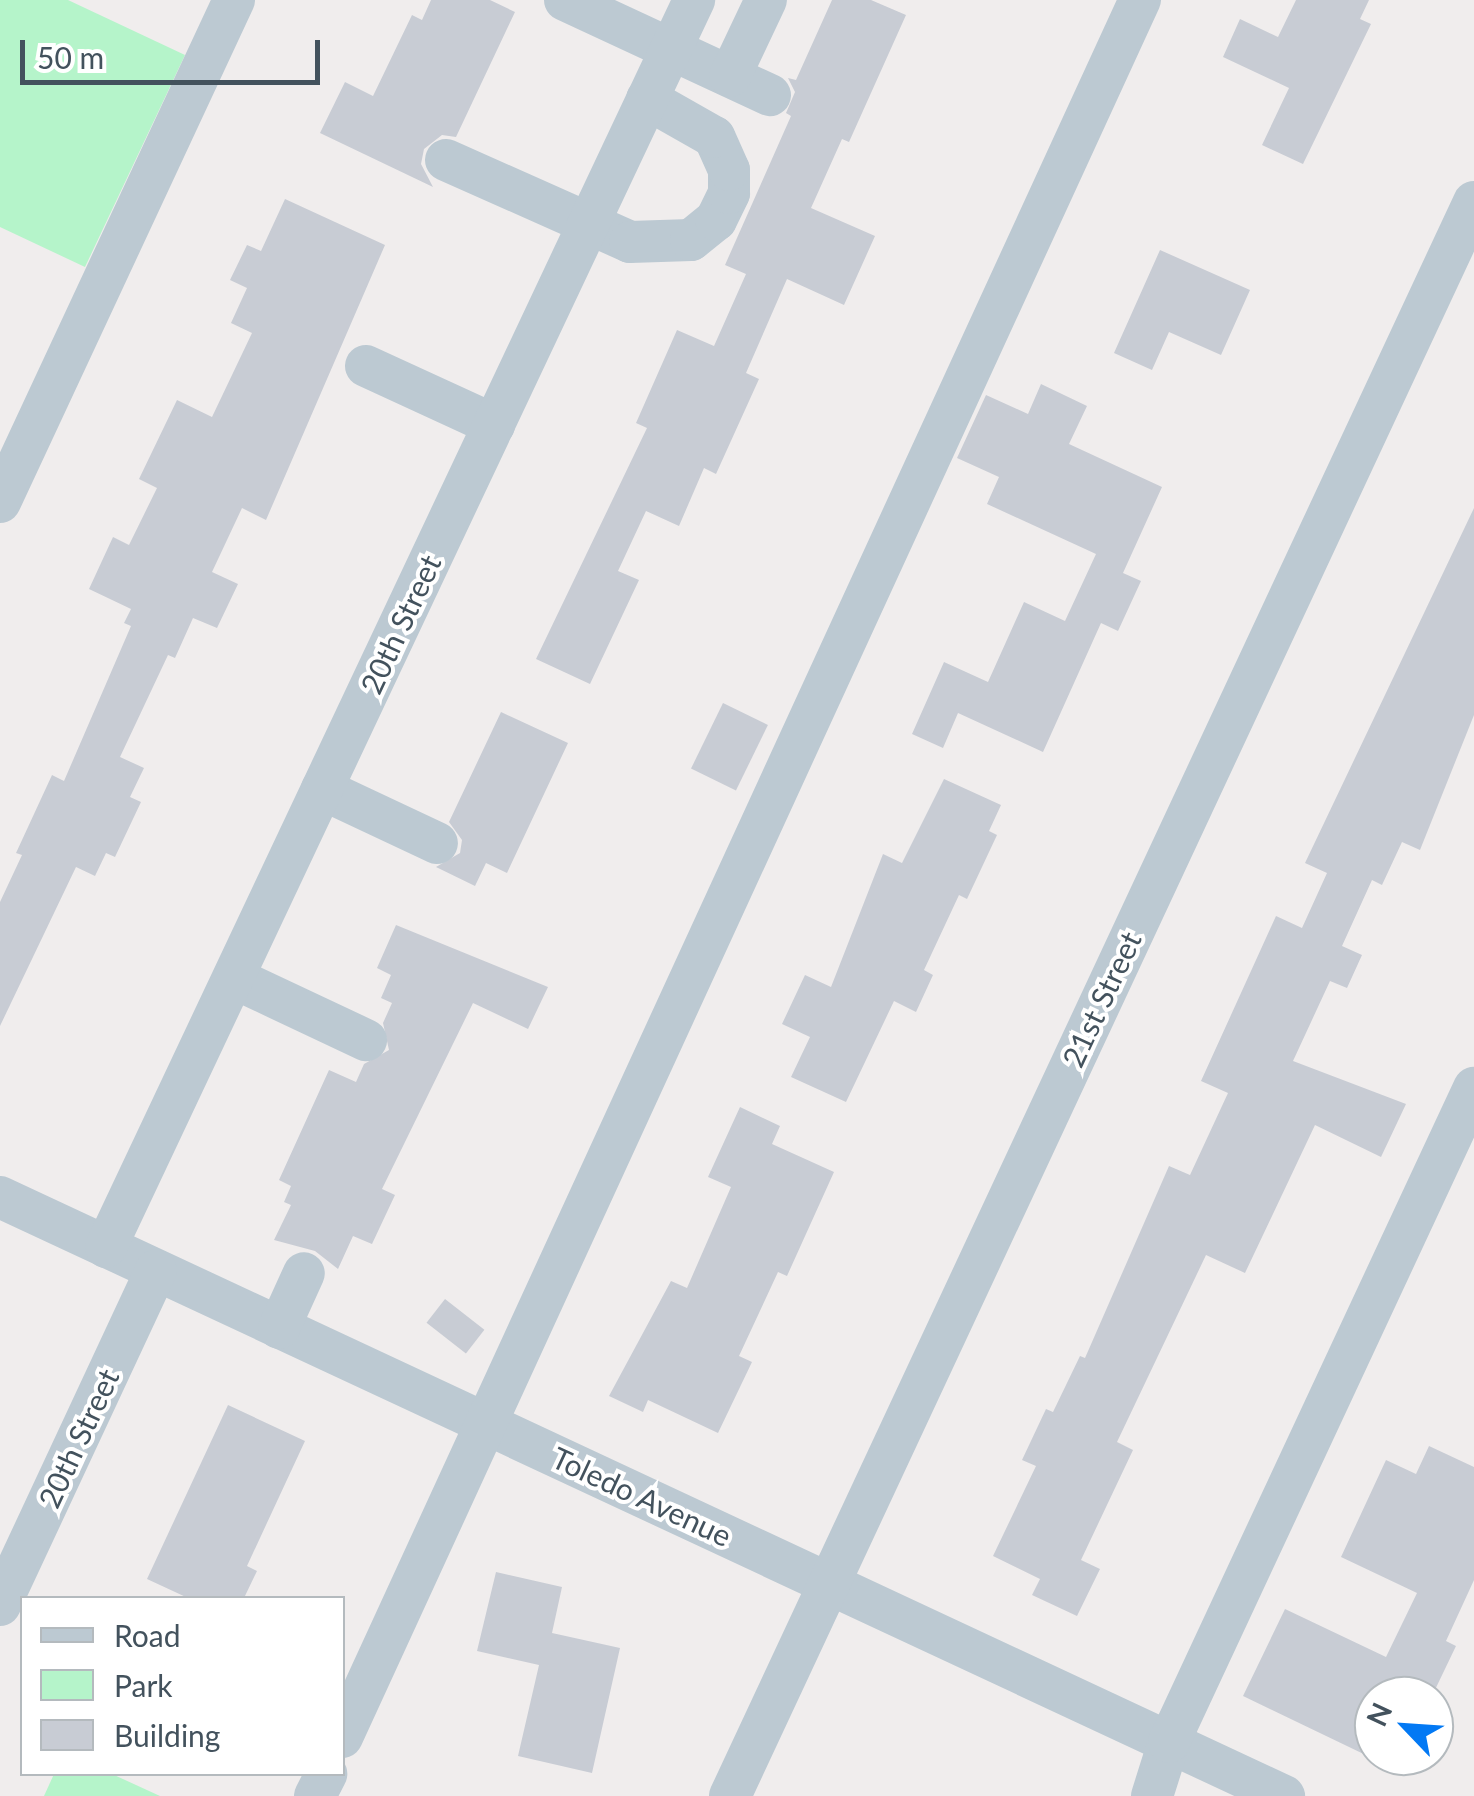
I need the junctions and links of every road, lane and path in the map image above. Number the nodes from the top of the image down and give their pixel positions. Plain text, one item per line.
1 (234, 0) edge
2 (565, 0) edge
3 (694, 0) edge
4 (766, 0) edge
5 (1140, 0) edge
6 (671, 49) junction
7 (730, 76) junction
8 (770, 94) dead end
9 (647, 98) junction
10 (446, 160) dead end
11 (1474, 202) edge
12 (587, 227) junction
13 (366, 366) dead end
14 (494, 425) junction
15 (0, 502) edge
16 (322, 790) junction
17 (437, 843) dead end
18 (234, 978) junction
19 (366, 1040) dead end
20 (1474, 1088) edge
21 (0, 1198) edge
22 (106, 1248) junction
23 (156, 1270) junction
24 (304, 1273) dead end
25 (279, 1328) junction
26 (488, 1424) junction
27 (828, 1582) junction
28 (0, 1605) edge
29 (345, 1731) edge
30 (1169, 1742) junction
31 (730, 1796) edge
32 (1152, 1796) edge
33 (1284, 1796) edge

1 - 15 street
2 - 6 street
3 - 6 street, 20th Street
4 - 7 street
5 - 26 street
6 - 7 street
6 - 9 street, 20th Street
7 - 8 street
9 - 12 street, 20th Street
9 - 12 street
10 - 12 street
11 - 27 street, 21st Street
12 - 14 street, 20th Street
13 - 14 street
14 - 16 street, 20th Street
16 - 17 street
16 - 18 street, 20th Street
18 - 19 street
18 - 22 street, 20th Street
20 - 30 street
21 - 22 street, Toledo Avenue
22 - 23 street, Toledo Avenue
23 - 25 street, Toledo Avenue
23 - 28 street, 20th Street
24 - 25 street
25 - 26 street, Toledo Avenue
26 - 27 street, Toledo Avenue
26 - 29 street
27 - 30 street, Toledo Avenue
27 - 31 street, 21st Street
30 - 32 street
30 - 33 street, Toledo Avenue

